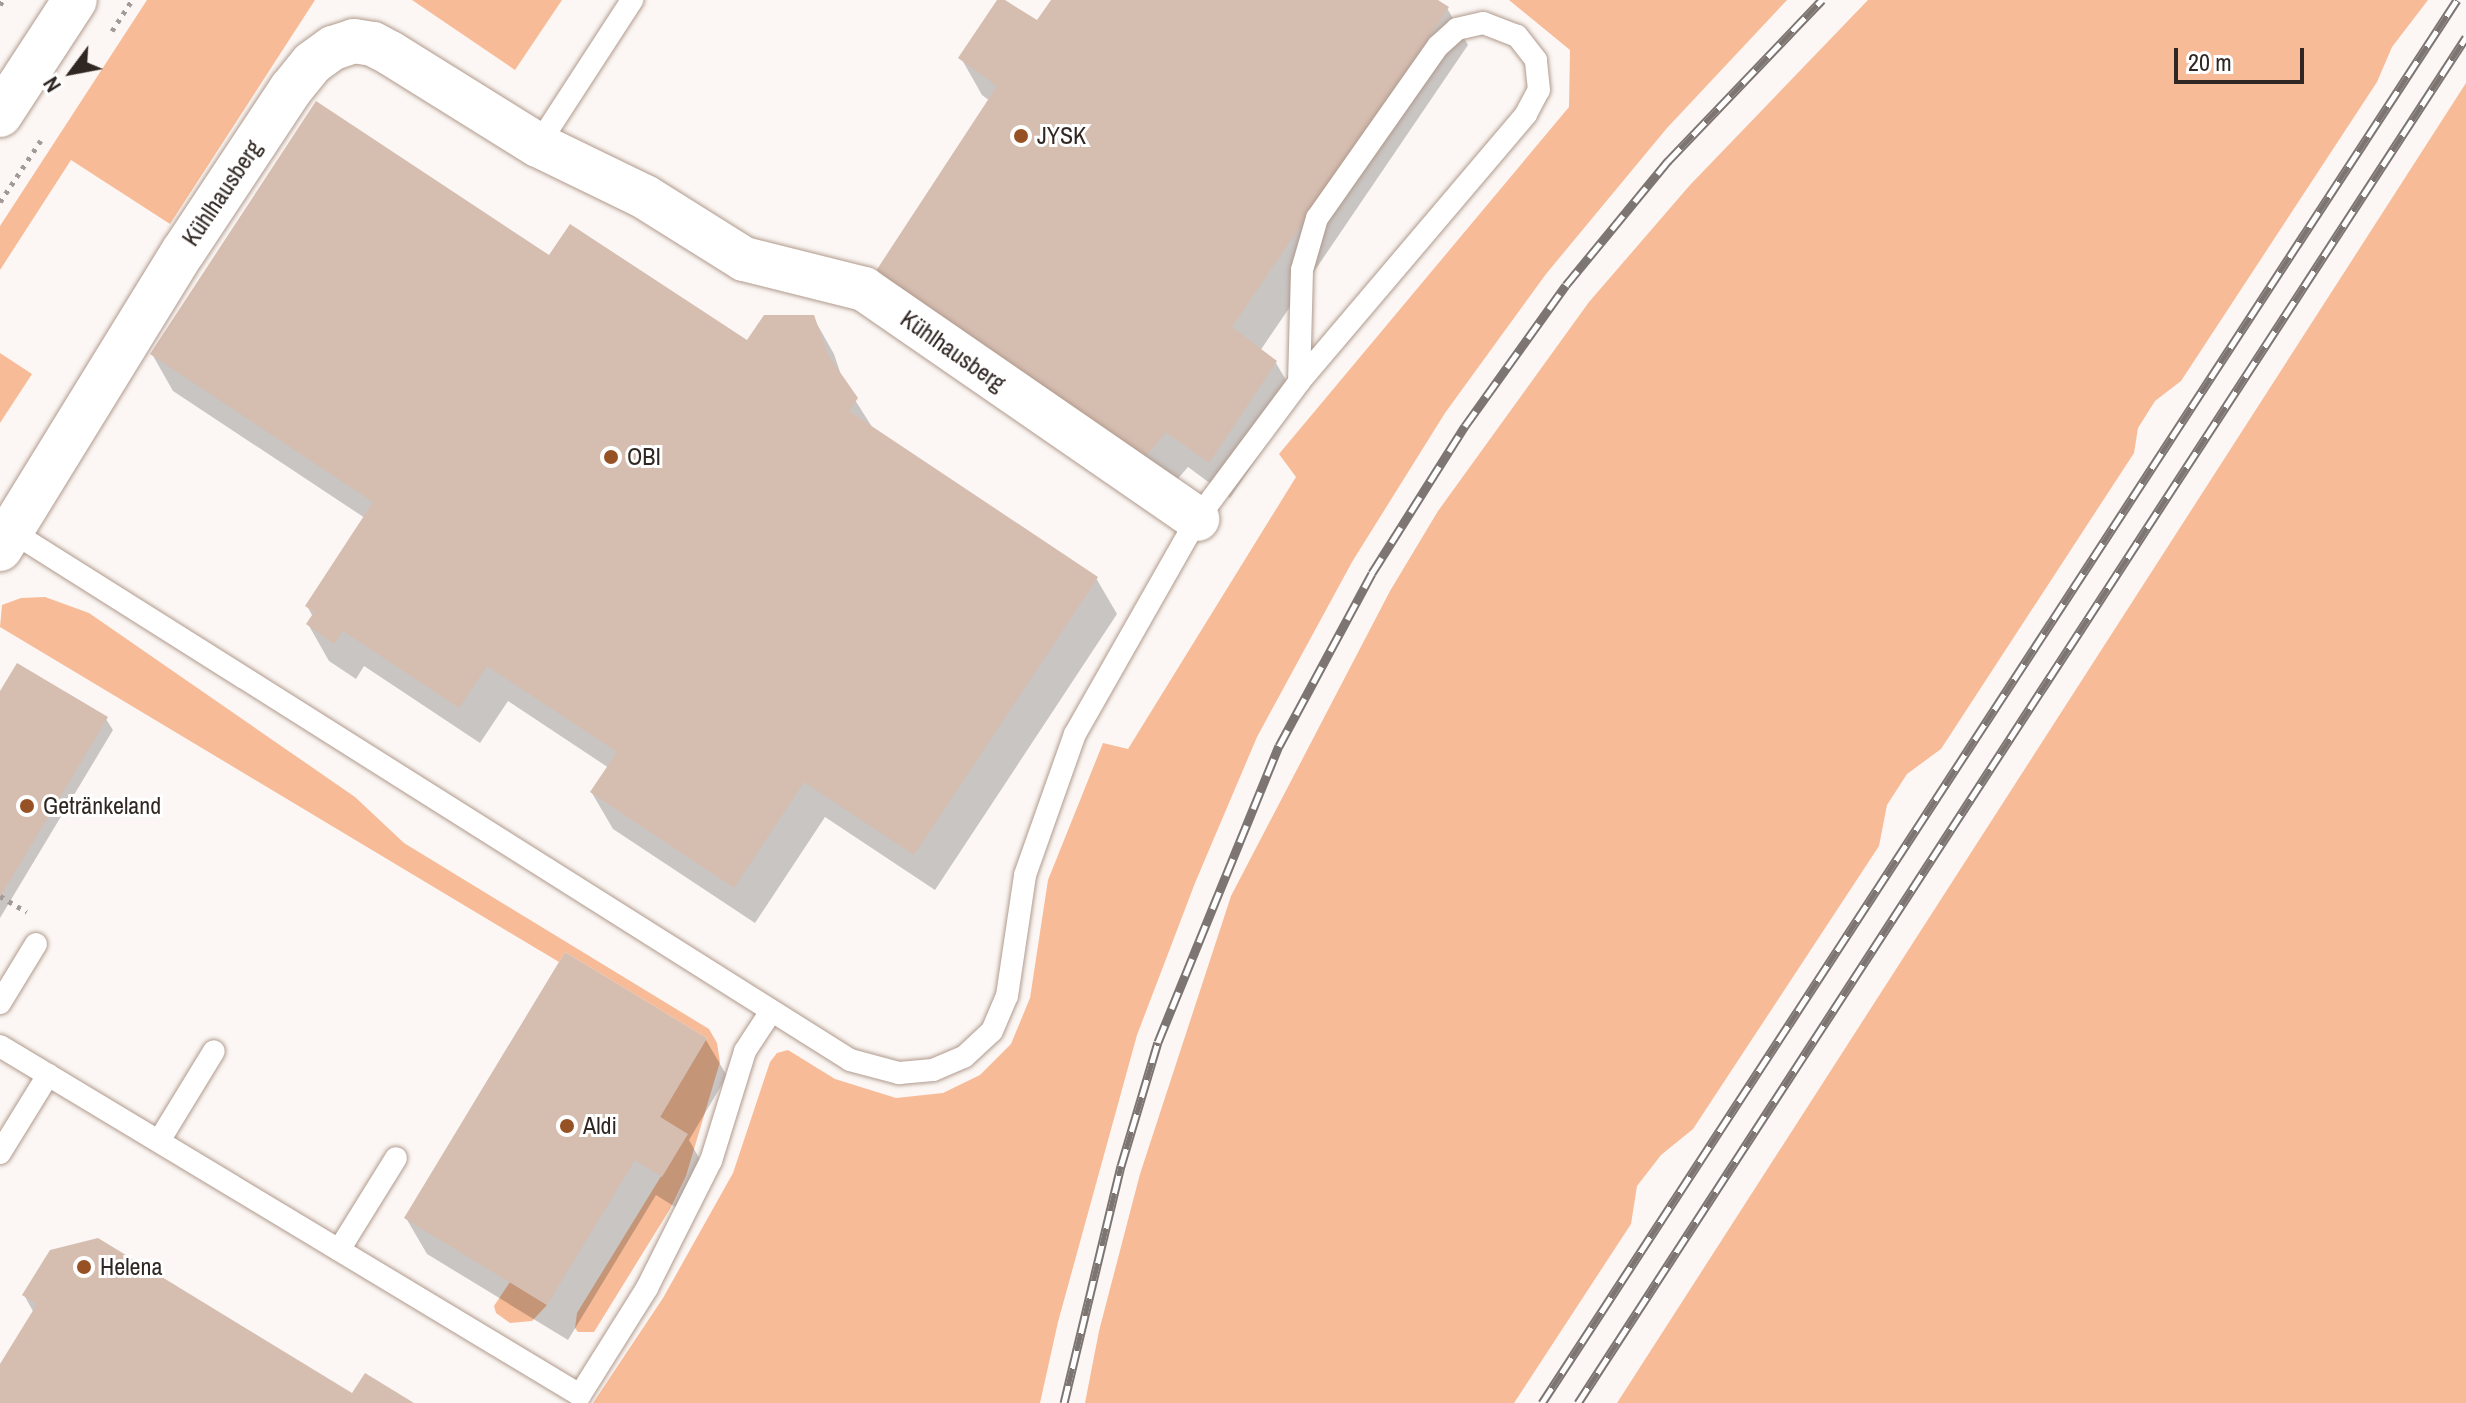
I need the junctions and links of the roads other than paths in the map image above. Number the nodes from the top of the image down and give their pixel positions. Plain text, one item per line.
1 (75, 0) edge
2 (632, 0) edge
3 (0, 115) edge
4 (538, 145) junction
5 (1299, 382) junction
6 (1197, 519) junction
7 (5, 540) edge
8 (36, 944) dead end
9 (0, 1003) edge
10 (770, 1013) junction
11 (0, 1046) edge
12 (214, 1051) dead end
13 (48, 1075) junction
14 (159, 1141) junction
15 (0, 1153) edge
16 (396, 1158) dead end
17 (339, 1250) junction

1 - 3 street
2 - 4 lane
4 - 6 street, Kühlhausberg
4 - 7 street, Kühlhausberg
5 - 5 lane
5 - 6 lane
6 - 10 lane
7 - 10 lane
8 - 9 lane
10 - 17 lane
11 - 13 lane
12 - 14 lane
13 - 14 lane
13 - 15 lane
14 - 17 lane
16 - 17 lane

